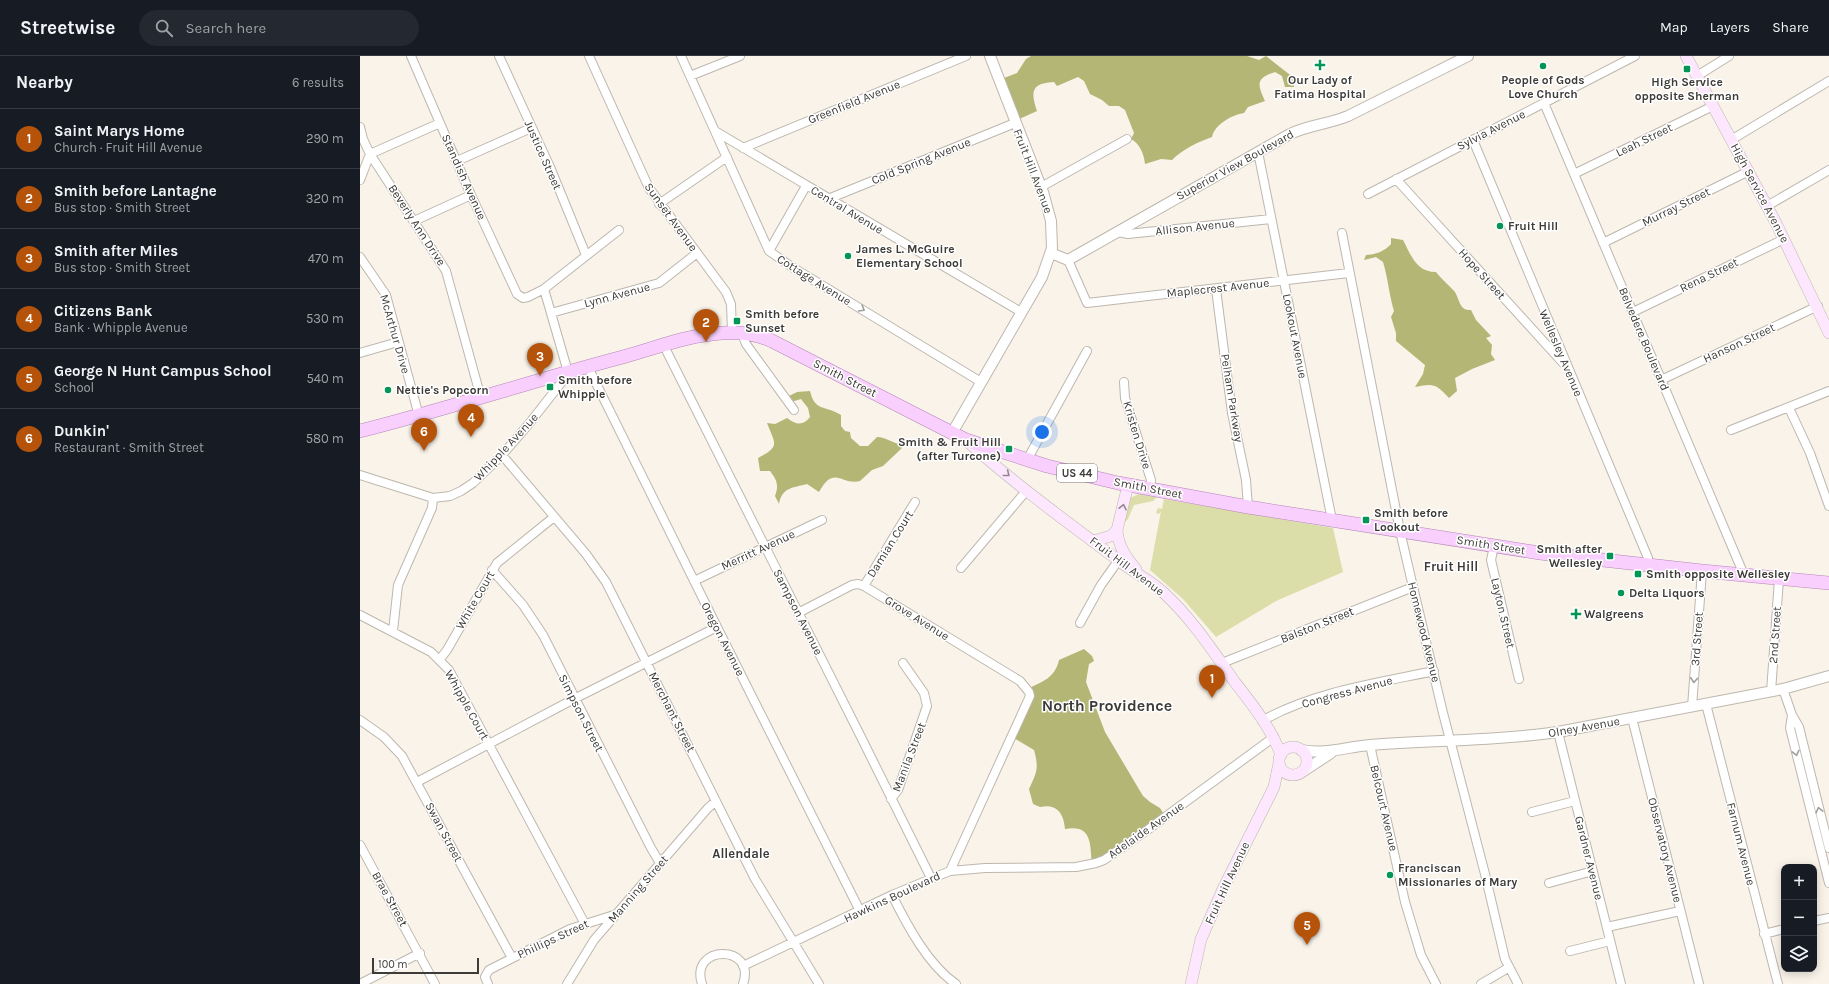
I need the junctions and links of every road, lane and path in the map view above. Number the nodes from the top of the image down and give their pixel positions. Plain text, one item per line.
1 (410, 56) edge
2 (499, 56) edge
3 (588, 56) edge
4 (681, 56) edge
5 (740, 56) edge
6 (966, 56) edge
7 (990, 56) edge
8 (1468, 56) edge
9 (1635, 56) edge
10 (1686, 56) edge
11 (1729, 56) edge
12 (690, 76) junction
13 (1697, 76) junction
14 (1829, 81) edge
15 (1544, 103) junction
16 (1713, 106) junction
17 (440, 123) junction
18 (1015, 123) junction
19 (360, 127) edge
20 (531, 128) junction
21 (715, 131) junction
22 (1127, 139) dead end
23 (1473, 140) junction
24 (1731, 140) junction
25 (743, 148) junction
26 (1258, 152) junction
27 (370, 154) junction
28 (727, 157) junction
29 (457, 161) junction
30 (1829, 170) edge
31 (1750, 171) junction
32 (1574, 174) junction
33 (1396, 179) junction
34 (360, 180) edge
35 (806, 186) junction
36 (1041, 187) junction
37 (471, 194) junction
38 (1368, 194) dead end
39 (828, 199) junction
40 (659, 204) junction
41 (1768, 206) junction
42 (1271, 219) junction
43 (414, 221) junction
44 (619, 230) dead end
45 (1118, 232) junction
46 (1342, 234) dead end
47 (1784, 239) junction
48 (1603, 243) junction
49 (770, 251) junction
50 (697, 253) junction
51 (1051, 253) junction
52 (586, 255) junction
53 (360, 257) edge
54 (1068, 260) junction
55 (1349, 274) junction
56 (1284, 281) junction
57 (1216, 289) junction
58 (544, 290) junction
59 (1818, 306) junction
60 (1021, 312) junction
61 (1633, 312) junction
62 (551, 313) junction
63 (737, 333) junction
64 (1829, 333) edge
65 (398, 342) junction
66 (664, 346) junction
67 (1087, 351) dead end
68 (360, 353) edge
69 (588, 366) junction
70 (1567, 368) junction
71 (568, 372) junction
72 (1661, 380) junction
73 (981, 382) junction
74 (1124, 382) dead end
75 (1829, 391) edge
76 (481, 398) junction
77 (1789, 408) junction
78 (794, 410) dead end
79 (419, 416) junction
80 (1731, 430) dead end
81 (360, 431) edge
82 (952, 433) junction
83 (966, 440) junction
84 (502, 455) junction
85 (1027, 460) junction
86 (360, 475) edge
87 (1128, 485) junction
88 (1150, 489) junction
89 (1027, 490) junction
90 (433, 498) junction
91 (915, 502) dead end
92 (1829, 506) edge
93 (1248, 507) junction
94 (554, 517) junction
95 (822, 520) dead end
96 (1332, 520) junction
97 (1118, 530) junction
98 (1400, 531) junction
99 (1093, 541) junction
100 (1494, 546) junction
101 (765, 547) junction
102 (1118, 561) junction
103 (1649, 565) junction
104 (961, 568) dead end
105 (492, 570) junction
106 (1702, 571) junction
107 (1141, 575) junction
108 (1744, 575) junction
109 (1779, 579) junction
110 (694, 581) junction
111 (1829, 583) edge
112 (864, 586) junction
113 (1413, 586) junction
114 (798, 613) junction
115 (360, 615) edge
116 (1080, 623) dead end
117 (717, 627) junction
118 (393, 631) junction
119 (440, 659) junction
120 (647, 662) junction
121 (903, 663) dead end
122 (1222, 663) junction
123 (1434, 670) junction
124 (1829, 676) edge
125 (1519, 679) dead end
126 (1783, 689) junction
127 (1029, 692) joint
128 (1771, 692) junction
129 (574, 698) junction
130 (1706, 704) junction
131 (1692, 707) junction
132 (1792, 715) junction
133 (1632, 718) junction
134 (360, 720) edge
135 (1262, 721) junction
136 (1558, 732) junction
137 (1274, 737) junction
138 (1452, 742) junction
139 (489, 743) junction
140 (1370, 746) junction
141 (1295, 749) junction
142 (1335, 751) junction
143 (1280, 759) junction
144 (1297, 773) junction
145 (417, 782) junction
146 (1274, 787) junction
147 (891, 799) junction
148 (716, 801) junction
149 (1575, 801) junction
150 (1532, 812) dead end
151 (360, 844) edge
152 (1829, 848) edge
153 (660, 863) junction
154 (950, 871) junction
155 (1593, 871) junction
156 (931, 878) junction
157 (1549, 883) dead end
158 (1829, 883) edge
159 (892, 895) junction
160 (860, 911) junction
161 (1680, 911) junction
162 (617, 913) junction
163 (1829, 918) edge
164 (1817, 921) edge
165 (586, 924) junction
166 (1607, 927) junction
167 (1781, 930) edge
168 (1764, 934) junction
169 (1610, 941) junction
170 (794, 943) junction
171 (1570, 951) dead end
172 (420, 953) junction
173 (512, 958) junction
174 (743, 966) junction
175 (1508, 968) junction
176 (1699, 983) edge
177 (360, 984) edge
178 (435, 984) edge
179 (488, 984) edge
180 (567, 984) edge
181 (702, 984) edge
182 (743, 984) edge
183 (819, 984) edge
184 (956, 984) edge
185 (1192, 984) edge
186 (1436, 984) edge
187 (1481, 984) edge
188 (1518, 984) edge
189 (1621, 984) edge
190 (1778, 984) edge

1 - 17 street, Standish Avenue
2 - 20 street, Justice Street
3 - 40 street, Sunset Avenue
4 - 12 street, Cottage Avenue
5 - 12 street
6 - 25 street, Greenfield Avenue
7 - 18 street, Fruit Hill Avenue
8 - 26 street, Superior View Boulevard
9 - 15 street, Sylvia Avenue
10 - 13 main road, High Service Avenue
11 - 13 street
12 - 21 street, Cottage Avenue
13 - 16 main road, High Service Avenue
14 - 24 street
15 - 23 street, Sylvia Avenue
15 - 32 street, Belvedere Boulevard
16 - 24 main road, High Service Avenue
16 - 32 street, Leah Street
17 - 27 street
17 - 29 street, Standish Avenue
18 - 36 street, Fruit Hill Avenue
18 - 39 street, Cold Spring Avenue
19 - 27 street, Beverly Ann Drive
20 - 29 street
20 - 52 street, Justice Street
21 - 25 street, Central Avenue
21 - 28 street, Cottage Avenue
22 - 36 street
23 - 33 street, Sylvia Avenue
23 - 70 street, Wellesley Avenue
24 - 31 main road, High Service Avenue
25 - 35 street, Central Avenue
26 - 42 street, Lookout Avenue
26 - 45 street, Superior View Boulevard
27 - 34 street
27 - 43 street, Beverly Ann Drive
28 - 40 street
28 - 49 street, Cottage Avenue
29 - 37 street, Standish Avenue
30 - 41 street
31 - 41 main road, High Service Avenue
31 - 48 street, Murray Street
32 - 48 street, Belvedere Boulevard
33 - 38 street, Sylvia Avenue
33 - 70 street, Hope Street
35 - 39 street, Central Avenue
35 - 49 street
36 - 51 street, Fruit Hill Avenue
37 - 43 street
37 - 58 street, Standish Avenue
39 - 60 street, Central Avenue
40 - 50 street, Sunset Avenue
41 - 47 main road, High Service Avenue
42 - 45 street, Allison Avenue
42 - 56 street, Lookout Avenue
43 - 76 street, Beverly Ann Drive
44 - 52 street
45 - 54 street, Superior View Boulevard
46 - 55 street, Homewood Avenue
47 - 59 main road, High Service Avenue
47 - 61 street, Rena Street
48 - 61 street, Belvedere Boulevard
49 -> 73 street, Cottage Avenue
50 - 62 street, Lynn Avenue
50 - 63 street, Sunset Avenue
51 - 54 street
51 - 60 street, Fruit Hill Avenue
52 - 58 street
53 - 65 street, McArthur Drive
54 - 57 street, Maplecrest Avenue
55 - 56 street, Maplecrest Avenue
55 - 98 street, Homewood Avenue
56 - 57 street, Maplecrest Avenue
56 - 96 street, Lookout Avenue
57 - 93 street, Pelham Parkway
58 - 62 street
59 - 64 main road, High Service Avenue
59 - 72 street, Hanson Street
60 - 73 street, Fruit Hill Avenue
61 - 72 street, Belvedere Boulevard
62 - 71 street
63 - 66 main road, Smith Street / US 44
63 - 78 street
63 - 82 main road, Smith Street / US 44
65 - 68 street
65 - 79 street, McArthur Drive
66 - 69 main road, Smith Street / US 44
66 - 101 street, Sampson Avenue
67 - 85 street
69 - 71 main road, Smith Street / US 44
69 - 110 street, Oregon Avenue
70 - 103 street, Wellesley Avenue
71 - 76 main road, Smith Street / US 44
71 - 84 street, Whipple Avenue
72 - 108 street, Belvedere Boulevard
73 - 82 street, Fruit Hill Avenue
74 - 88 street, Kristen Drive
75 - 77 street
76 - 79 main road, Smith Street / US 44
77 - 80 street
77 - 92 street
79 - 81 main road, Smith Street / US 44
82 - 83 main road, Smith Street / US 44
83 - 85 main road, Smith Street / US 44
83 -> 89 main road, Fruit Hill Avenue
84 - 90 street, Whipple Avenue
84 - 94 street, Merchant Street
85 - 87 main road, Smith Street / US 44
86 - 90 street, Whipple Avenue
87 - 88 main road, Smith Street / US 44
97 -> 87 main road
88 - 93 main road, Smith Street / US 44
89 - 99 main road, Fruit Hill Avenue
89 - 104 street
90 - 118 street
91 - 112 street, Damian Court
93 - 96 main road, Smith Street / US 44
94 - 105 street, White Court
94 - 120 street, Merchant Street
95 - 101 street, Merritt Avenue
96 - 98 main road, Smith Street / US 44
97 - 99 main road
97 - 107 main road
98 - 100 main road, Smith Street / US 44
98 - 113 street, Homewood Avenue
99 - 102 main road, Fruit Hill Avenue
100 - 103 main road, Smith Street / US 44
100 - 125 street, Layton Street
101 - 110 street, Merritt Avenue
101 - 114 street, Sampson Avenue
102 - 107 main road, Fruit Hill Avenue
102 - 116 street
103 - 106 main road, Smith Street / US 44
105 - 119 street, White Court
105 - 129 street, Simpson Street
106 - 108 main road, Smith Street / US 44
106 -> 131 street, 3rd Street
107 - 122 main road, Fruit Hill Avenue
108 - 109 main road, Smith Street / US 44
109 - 111 main road, Smith Street / US 44
109 - 128 street, 2nd Street
110 - 117 street, Oregon Avenue
112 - 114 street
112 - 127 street, Grove Avenue
113 - 122 street, Balston Street
113 - 123 street, Homewood Avenue
114 - 147 street, Sampson Avenue
115 - 118 street, Whipple Court
117 - 120 street
117 - 160 street, Oregon Avenue
118 - 119 street, Whipple Court
119 - 139 street, Whipple Court
120 - 129 street
120 - 148 street, Merchant Street
121 - 147 street, Manila Street
122 - 135 main road, Fruit Hill Avenue
123 - 135 street, Congress Avenue
123 - 138 street, Homewood Avenue
124 - 126 street, Olney Avenue
126 - 128 street, Olney Avenue
126 - 132 street
127 - 154 street, Hawkins Boulevard
128 - 130 street, Olney Avenue
129 - 139 street
129 - 153 street, Simpson Street
130 - 131 street, Olney Avenue
130 - 168 street, Farnum Avenue
131 - 133 street, Olney Avenue
152 -> 132 street
132 -> 158 street
133 - 136 street, Olney Avenue
133 - 161 street, Observatory Avenue
134 - 145 street, Swan Street
135 - 137 main road, Fruit Hill Avenue
136 - 138 street, Olney Avenue
136 - 149 street, Gardner Avenue
137 - 141 main road, Fruit Hill Avenue
137 - 143 main road, Fruit Hill Avenue
137 - 154 street, Adelaide Avenue
138 - 140 street, Olney Avenue
138 - 175 street, Homewood Avenue
139 - 145 street
139 - 165 street, Whipple Court
140 - 142 street, Olney Avenue
140 - 186 street, Belcourt Avenue
141 - 142 street, Olney Avenue
141 - 143 main road
141 - 144 main road
142 - 144 street, Olney Avenue
143 - 144 main road
143 - 146 main road, Fruit Hill Avenue
144 - 146 main road, Fruit Hill Avenue
145 - 173 street, Swan Street
146 - 185 main road, Fruit Hill Avenue
147 - 156 street, Sampson Avenue
148 - 153 street, Manning Street
148 - 170 street, Merchant Street
149 - 150 street
149 - 155 street, Gardner Avenue
151 - 172 street, Brae Street
153 - 162 street, Manning Street
154 - 156 street, Hawkins Boulevard
155 - 157 street
155 - 166 street, Gardner Avenue
156 - 159 street, Hawkins Boulevard
159 - 160 street, Hawkins Boulevard
159 - 184 street
160 - 170 street, Hawkins Boulevard
161 - 166 street
161 - 176 street, Observatory Avenue
162 - 165 street, Phillips Street
162 - 180 street, Manning Street
163 - 164 street
165 - 173 street, Phillips Street
166 - 169 street, Gardner Avenue
167 - 168 street
168 - 190 street, Farnum Avenue
169 - 171 street
169 - 189 street, Gardner Avenue
170 - 174 street, Hawkins Boulevard
170 - 183 street, Merchant Street
172 - 177 street
172 - 178 street, Brae Street
173 - 179 street, Phillips Street
174 - 181 street
174 - 182 street
175 - 187 street
175 - 188 street, Homewood Avenue

